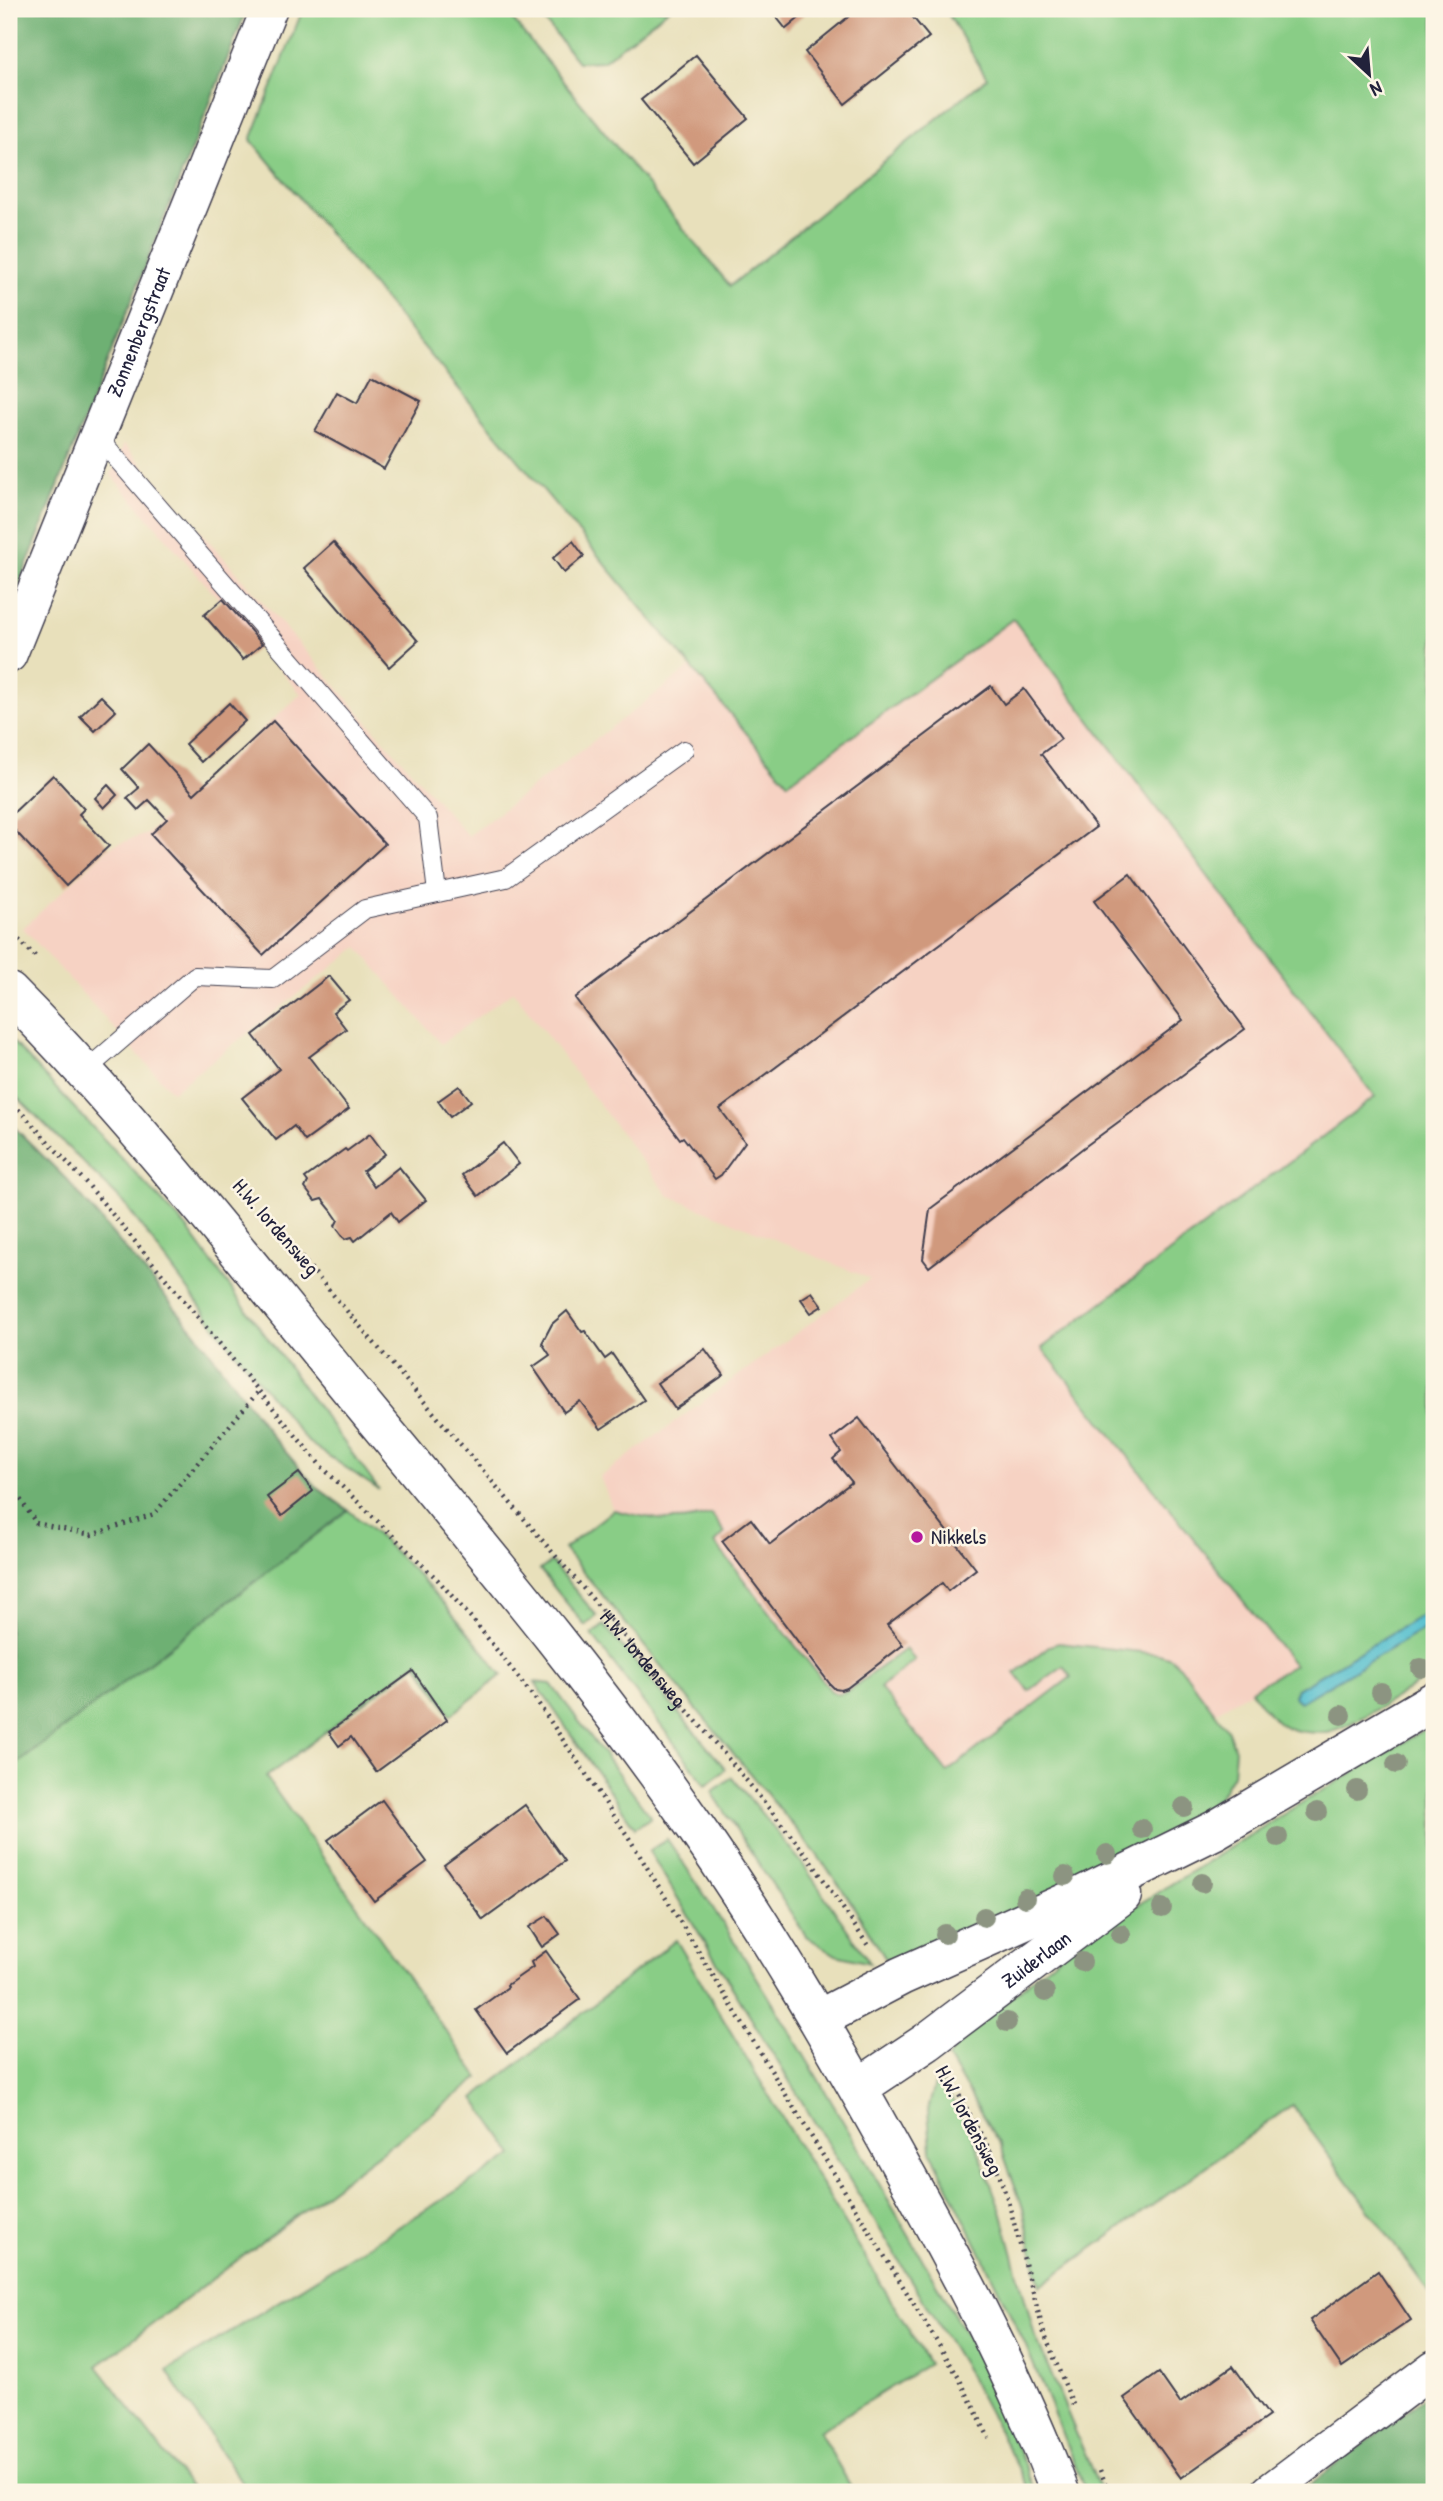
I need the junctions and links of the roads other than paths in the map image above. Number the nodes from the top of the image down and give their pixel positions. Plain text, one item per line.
1 (268, 9) edge
2 (97, 436) junction
3 (9, 655) edge
4 (684, 750) dead end
5 (437, 893) junction
6 (9, 992) edge
7 (84, 1072) junction
8 (1434, 1701) edge
9 (1215, 1830) junction
10 (819, 2019) junction
11 (858, 2088) junction
12 (1434, 2368) edge
13 (1060, 2492) edge
14 (1269, 2492) edge

1 - 2 street, Zonnenbergstraat
2 - 3 street, Zonnenbergstraat
2 - 5 lane
4 - 5 lane
5 - 7 lane
6 - 7 main road, H.W. Iordensweg
7 - 10 main road, H.W. Iordensweg
8 - 9 main road, Zuiderlaan
9 - 10 main road, Zuiderlaan
9 - 11 main road, Zuiderlaan
10 - 11 main road, H.W. Iordensweg
11 - 13 main road, H.W. Iordensweg
12 - 14 street

